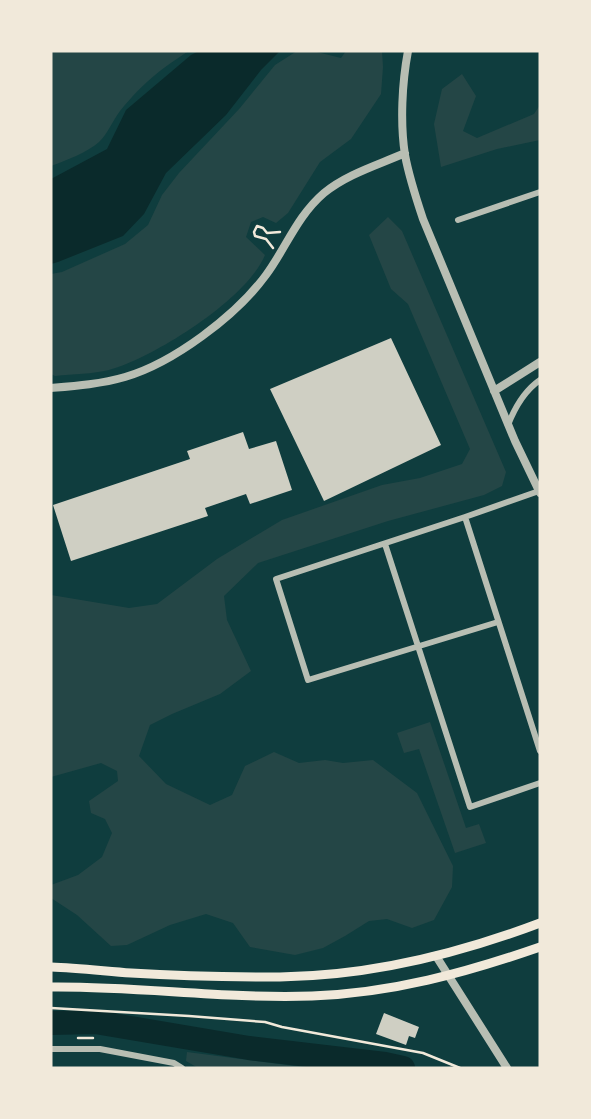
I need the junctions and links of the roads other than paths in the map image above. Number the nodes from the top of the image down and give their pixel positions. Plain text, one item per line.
1 (408, 51) edge
2 (405, 153) junction
3 (540, 192) edge
4 (458, 220) dead end
5 (540, 362) edge
6 (540, 380) edge
7 (51, 388) edge
8 (494, 391) junction
9 (508, 425) junction
10 (540, 492) edge
11 (465, 517) junction
12 (385, 544) junction
13 (498, 622) junction
14 (418, 646) junction
15 (540, 751) edge
16 (540, 783) edge
17 (540, 923) edge
18 (540, 947) edge
19 (436, 956) junction
20 (51, 967) edge
21 (449, 976) junction
22 (51, 987) edge
23 (51, 1049) edge
24 (156, 1060) junction
25 (156, 1068) edge
26 (182, 1068) edge
27 (507, 1068) edge

1 - 2 street
2 - 7 street
2 - 8 street
3 - 4 street
5 - 8 street
6 - 9 street
8 - 9 street
9 - 10 street
10 - 11 street
11 - 12 street
11 - 13 street
12 - 14 street
12 - 14 street
13 - 14 street
13 - 15 street
14 - 16 street
17 - 19 main road
18 - 21 main road
19 - 20 main road
19 - 21 street
21 - 22 main road
21 - 27 street
23 - 24 street
24 - 25 street
24 - 26 street

